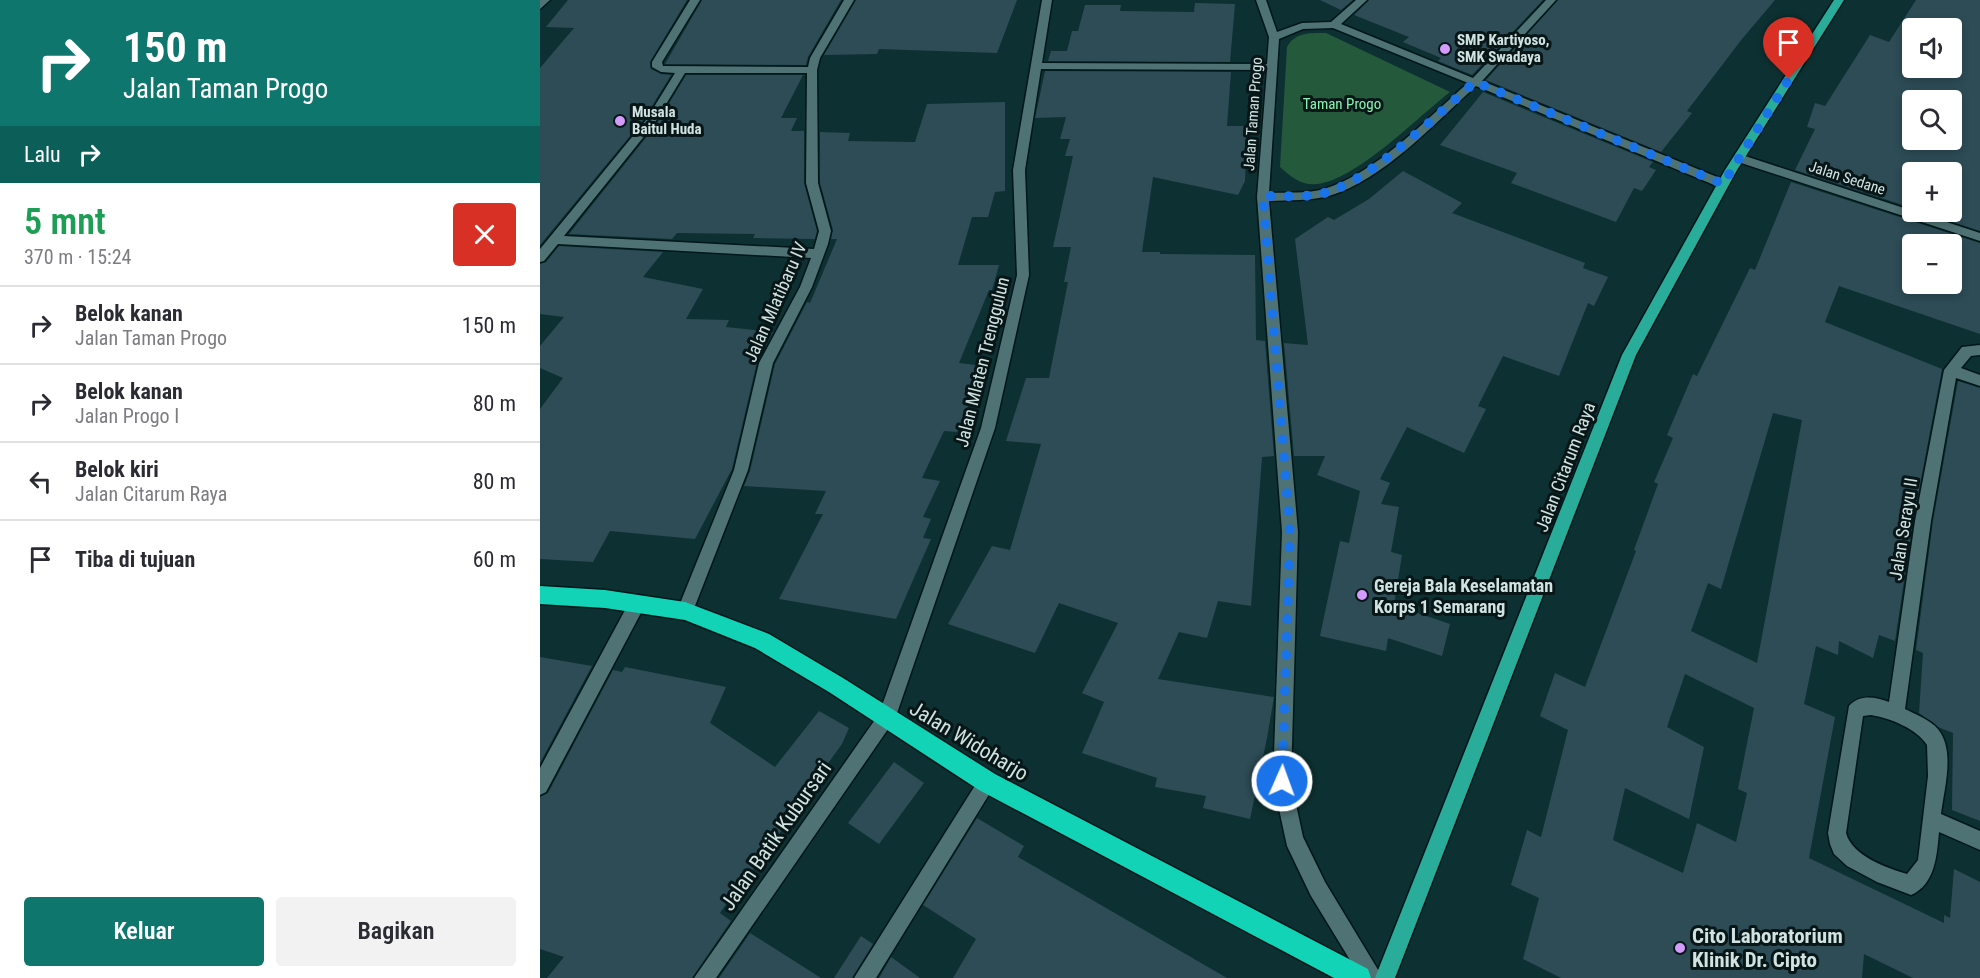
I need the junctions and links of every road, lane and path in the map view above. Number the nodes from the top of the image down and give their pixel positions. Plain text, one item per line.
1 (545, 0) edge
2 (695, 0) edge
3 (849, 0) edge
4 (1047, 0) edge
5 (1261, 0) edge
6 (1362, 0) edge
7 (1551, 0) edge
8 (1839, 0) edge
9 (540, 6) edge
10 (1334, 25) junction
11 (1274, 37) junction
12 (1036, 66) junction
13 (1271, 67) junction
14 (682, 70) junction
15 (812, 70) junction
16 (1475, 82) junction
17 (1739, 158) junction
18 (1723, 184) junction
19 (1263, 196) junction
20 (1980, 237) edge
21 (555, 240) junction
22 (818, 254) junction
23 (540, 258) edge
24 (1980, 350) edge
25 (1951, 370) junction
26 (1980, 381) edge
27 (540, 595) edge
28 (637, 604) junction
29 (685, 611) junction
30 (1896, 714) junction
31 (886, 719) junction
32 (987, 783) junction
33 (540, 786) edge
34 (1931, 819) junction
35 (1980, 841) edge
36 (704, 978) edge
37 (864, 978) edge
38 (1359, 978) edge
39 (1373, 978) edge
40 (1385, 978) edge

1 - 9 street
2 - 14 street
3 - 15 street
4 - 12 street, Jalan Mlaten Trenggulun
5 - 11 street
6 - 10 street
7 - 16 street
8 - 17 main road, Jalan Citarum Raya
10 - 11 street, Jalan Taman Progo
10 - 16 street, Jalan Taman Progo
11 - 13 street, Jalan Taman Progo
12 - 13 street
12 - 31 street, Jalan Mlaten Trenggulun
13 - 19 street, Jalan Taman Progo
14 - 15 street
14 - 21 street
15 - 22 street, Jalan Mlatibaru IV
16 - 18 street
16 - 19 street, Jalan Taman Progo
17 - 18 main road, Jalan Citarum Raya
17 - 20 street, Jalan Sedane
18 - 40 main road, Jalan Citarum Raya
19 - 39 street
21 - 22 street
21 - 23 street
22 - 29 street, Jalan Mlatibaru IV
24 - 25 street, Jalan Serayu II
25 - 26 street
25 - 30 street, Jalan Serayu II
27 - 28 highway, Jalan Widoharjo
28 - 29 highway, Jalan Widoharjo
28 - 33 street
29 - 31 highway, Jalan Widoharjo
30 - 34 street
30 - 34 street
31 - 32 highway, Jalan Widoharjo
31 - 36 street, Jalan Batik Kubursari
32 - 37 street
32 - 38 highway, Jalan Widoharjo
34 - 35 street

